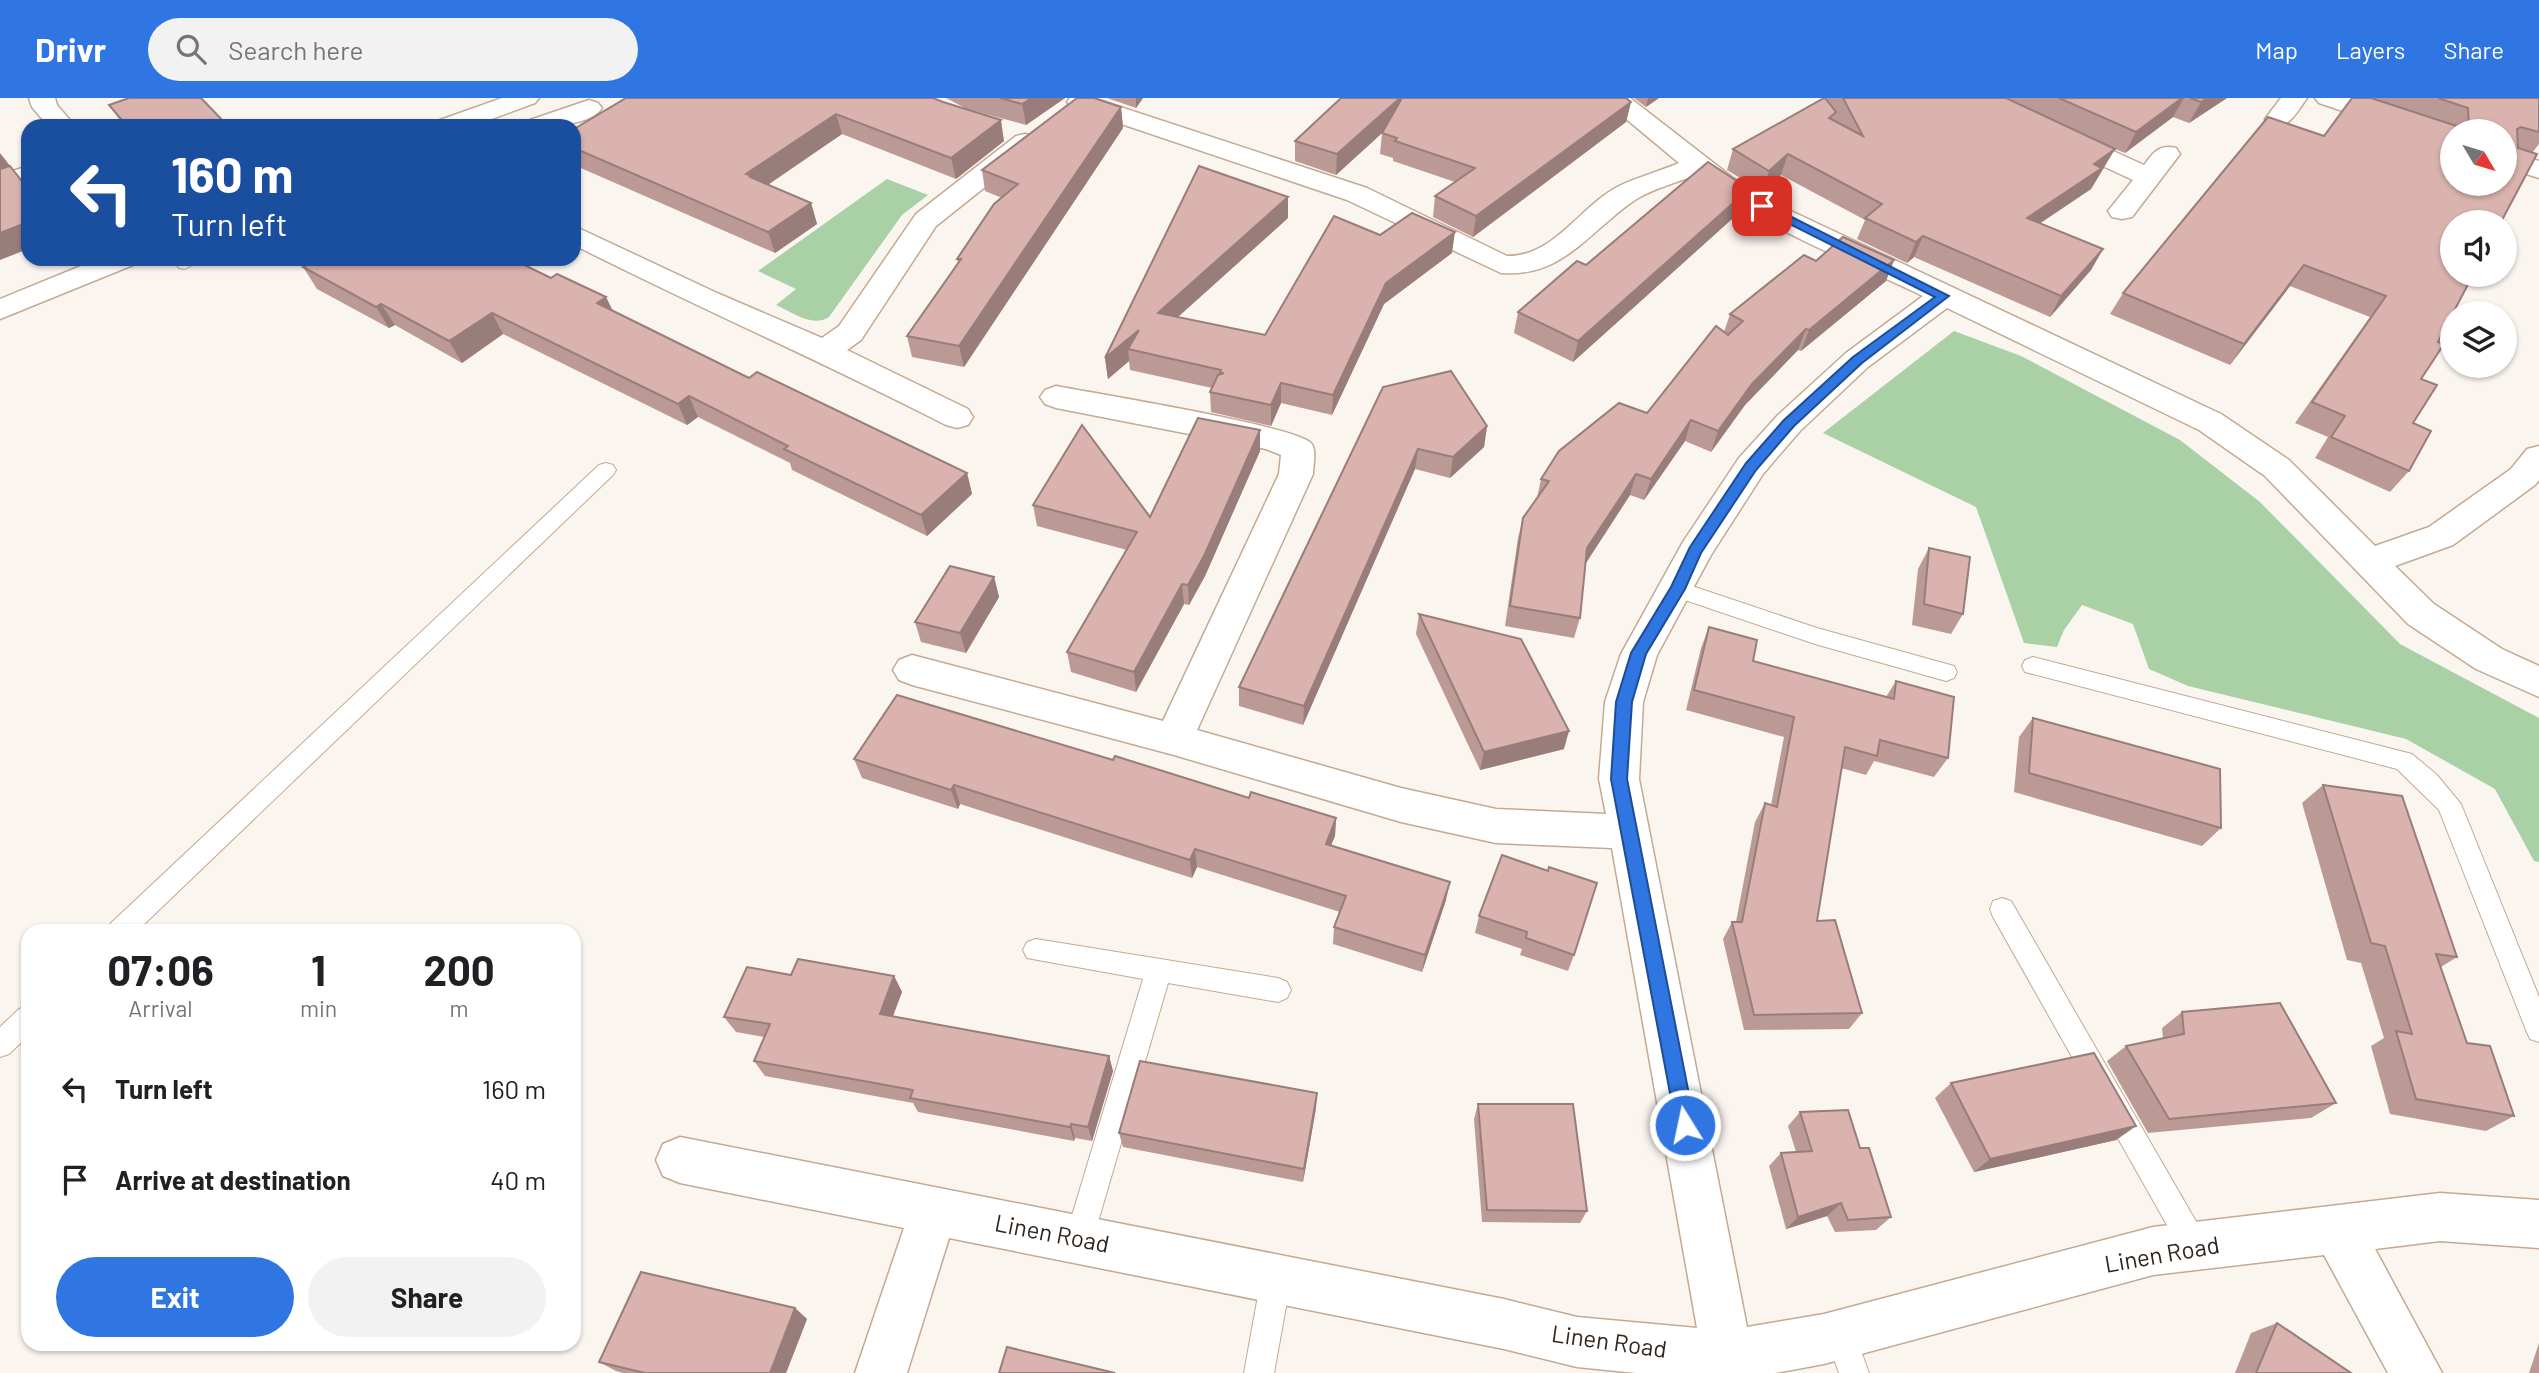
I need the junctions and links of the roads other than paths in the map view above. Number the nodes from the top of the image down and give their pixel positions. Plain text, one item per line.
1 (41, 98) edge
2 (526, 98) edge
3 (1614, 98) edge
4 (1975, 98) edge
5 (2294, 98) edge
6 (2328, 98) edge
7 (589, 107) dead end
8 (1052, 118) edge
9 (56, 119) edge
10 (468, 119) edge
11 (557, 119) edge
12 (2278, 119) edge
13 (2440, 136) edge
14 (2167, 154) dead end
15 (2517, 162) edge
16 (1700, 164) junction
17 (2539, 170) edge
18 (21, 176) edge
19 (2147, 176) junction
20 (0, 184) edge
21 (2122, 211) dead end
22 (581, 238) edge
23 (106, 266) edge
24 (1943, 296) junction
25 (0, 310) edge
26 (825, 352) junction
27 (1056, 397) dead end
28 (957, 417) dead end
29 (2539, 457) edge
30 (606, 470) dead end
31 (2368, 562) junction
32 (1677, 589) junction
33 (2033, 666) dead end
34 (912, 670) dead end
35 (1946, 672) dead end
36 (2539, 682) edge
37 (1174, 739) junction
38 (1629, 832) junction
39 (2002, 909) dead end
40 (127, 924) edge
41 (1036, 950) dead end
42 (1159, 970) junction
43 (1278, 990) dead end
44 (21, 1025) edge
45 (2539, 1030) edge
46 (0, 1045) edge
47 (680, 1160) dead end
48 (934, 1210) junction
49 (2539, 1224) edge
50 (2337, 1230) junction
51 (1079, 1239) junction
52 (2195, 1247) junction
53 (1276, 1279) junction
54 (1847, 1354) edge
55 (1727, 1356) junction
56 (1577, 1357) edge
57 (881, 1373) edge
58 (1259, 1373) edge
59 (2416, 1373) edge

1 - 9 street
2 - 10 street
3 - 16 street
4 - 19 street
5 - 12 street
6 - 13 street
7 - 11 street
8 - 16 street
8 - 26 street
14 - 19 street
15 - 17 street
16 - 24 street
18 - 20 street
19 - 21 street
22 - 26 street
23 - 25 street
24 - 31 street
24 - 32 street
26 - 28 street
27 - 37 street
29 - 31 street
30 - 40 lane
31 - 36 street
32 - 35 lane
32 - 38 street
33 - 45 lane
34 - 37 street
37 - 38 street
38 - 55 street
39 - 52 lane
41 - 42 lane
42 - 43 lane
42 - 51 lane
44 - 46 lane
47 - 48 street, Linen Road
48 - 51 street, Linen Road
48 - 57 street
49 - 50 street, Linen Road
50 - 52 street, Linen Road
50 - 59 street
51 - 53 street, Linen Road
52 - 54 street, Linen Road
53 - 56 street, Linen Road
53 - 58 lane
54 - 55 street, Linen Road
55 - 56 street, Linen Road

